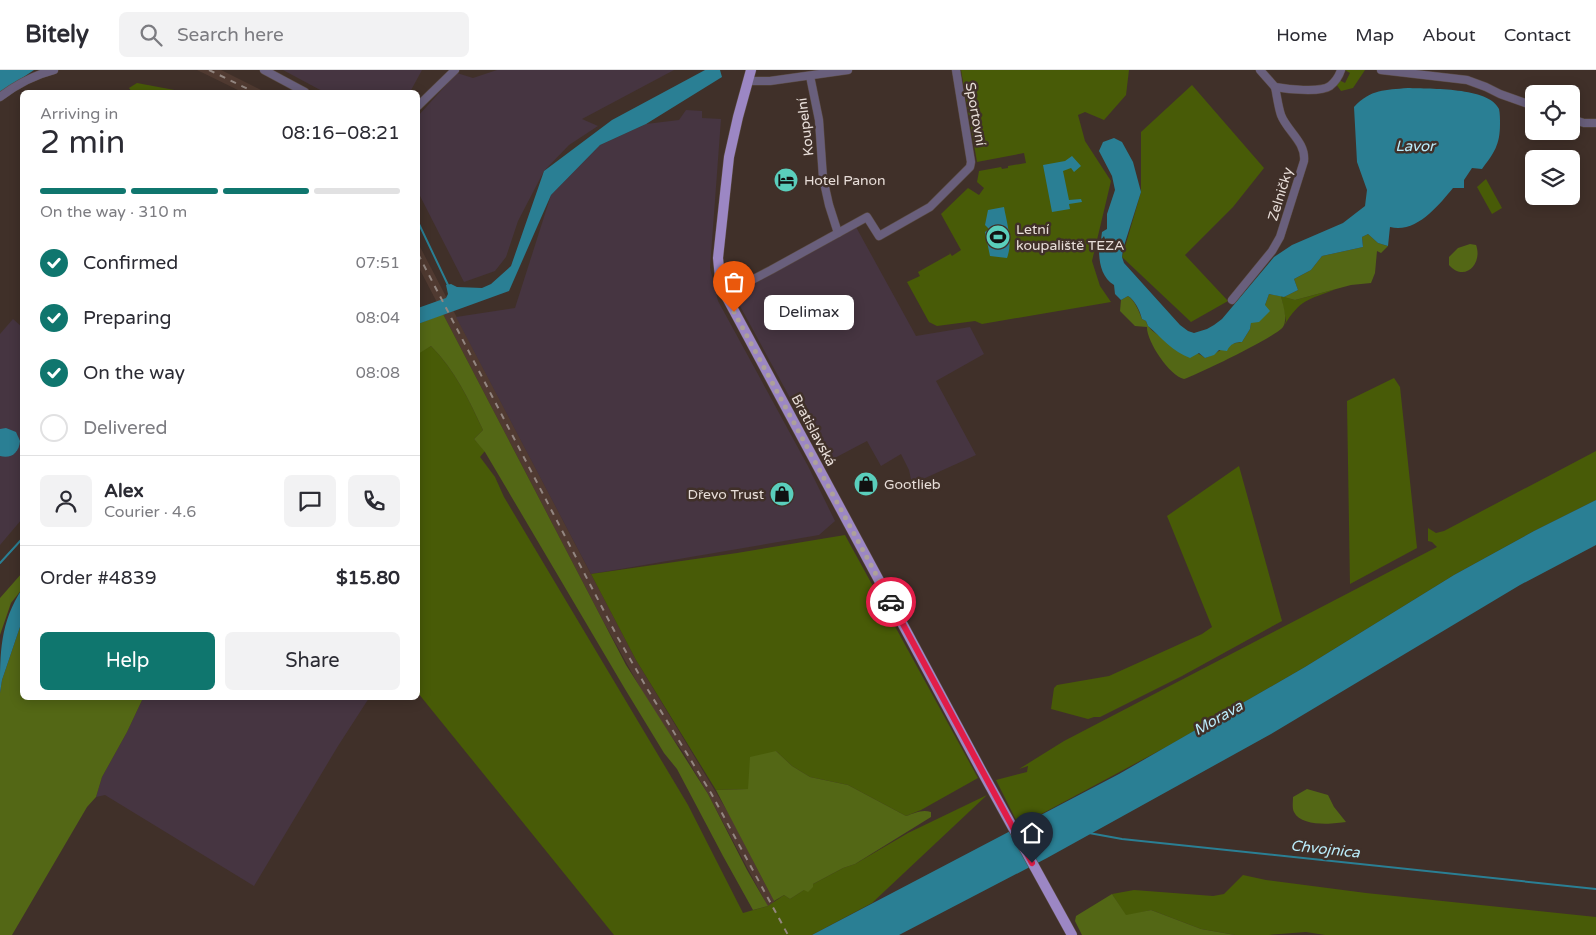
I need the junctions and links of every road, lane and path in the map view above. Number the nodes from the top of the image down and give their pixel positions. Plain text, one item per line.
1 (54, 70) edge
2 (264, 70) edge
3 (455, 70) edge
4 (751, 70) edge
5 (848, 70) edge
6 (956, 70) edge
7 (1260, 70) edge
8 (1341, 70) edge
9 (1381, 70) edge
10 (810, 76) junction
11 (748, 81) junction
12 (1275, 87) junction
13 (301, 90) edge
14 (0, 97) edge
15 (1525, 103) edge
16 (420, 104) edge
17 (1580, 122) edge
18 (1596, 123) edge
19 (838, 233) junction
20 (725, 294) junction
21 (1232, 300) dead end
22 (1072, 935) edge

1 - 14 street
2 - 13 street
3 - 16 street
4 - 11 main road, Bratislavská
5 - 10 street
6 - 19 street, Sportovní
7 - 12 street
8 - 12 street
9 - 15 street
10 - 11 street
10 - 19 street, Koupelní
11 - 20 main road, Bratislavská
12 - 21 street, Zelničky
17 - 18 street
19 - 20 street
20 - 22 main road, Bratislavská

